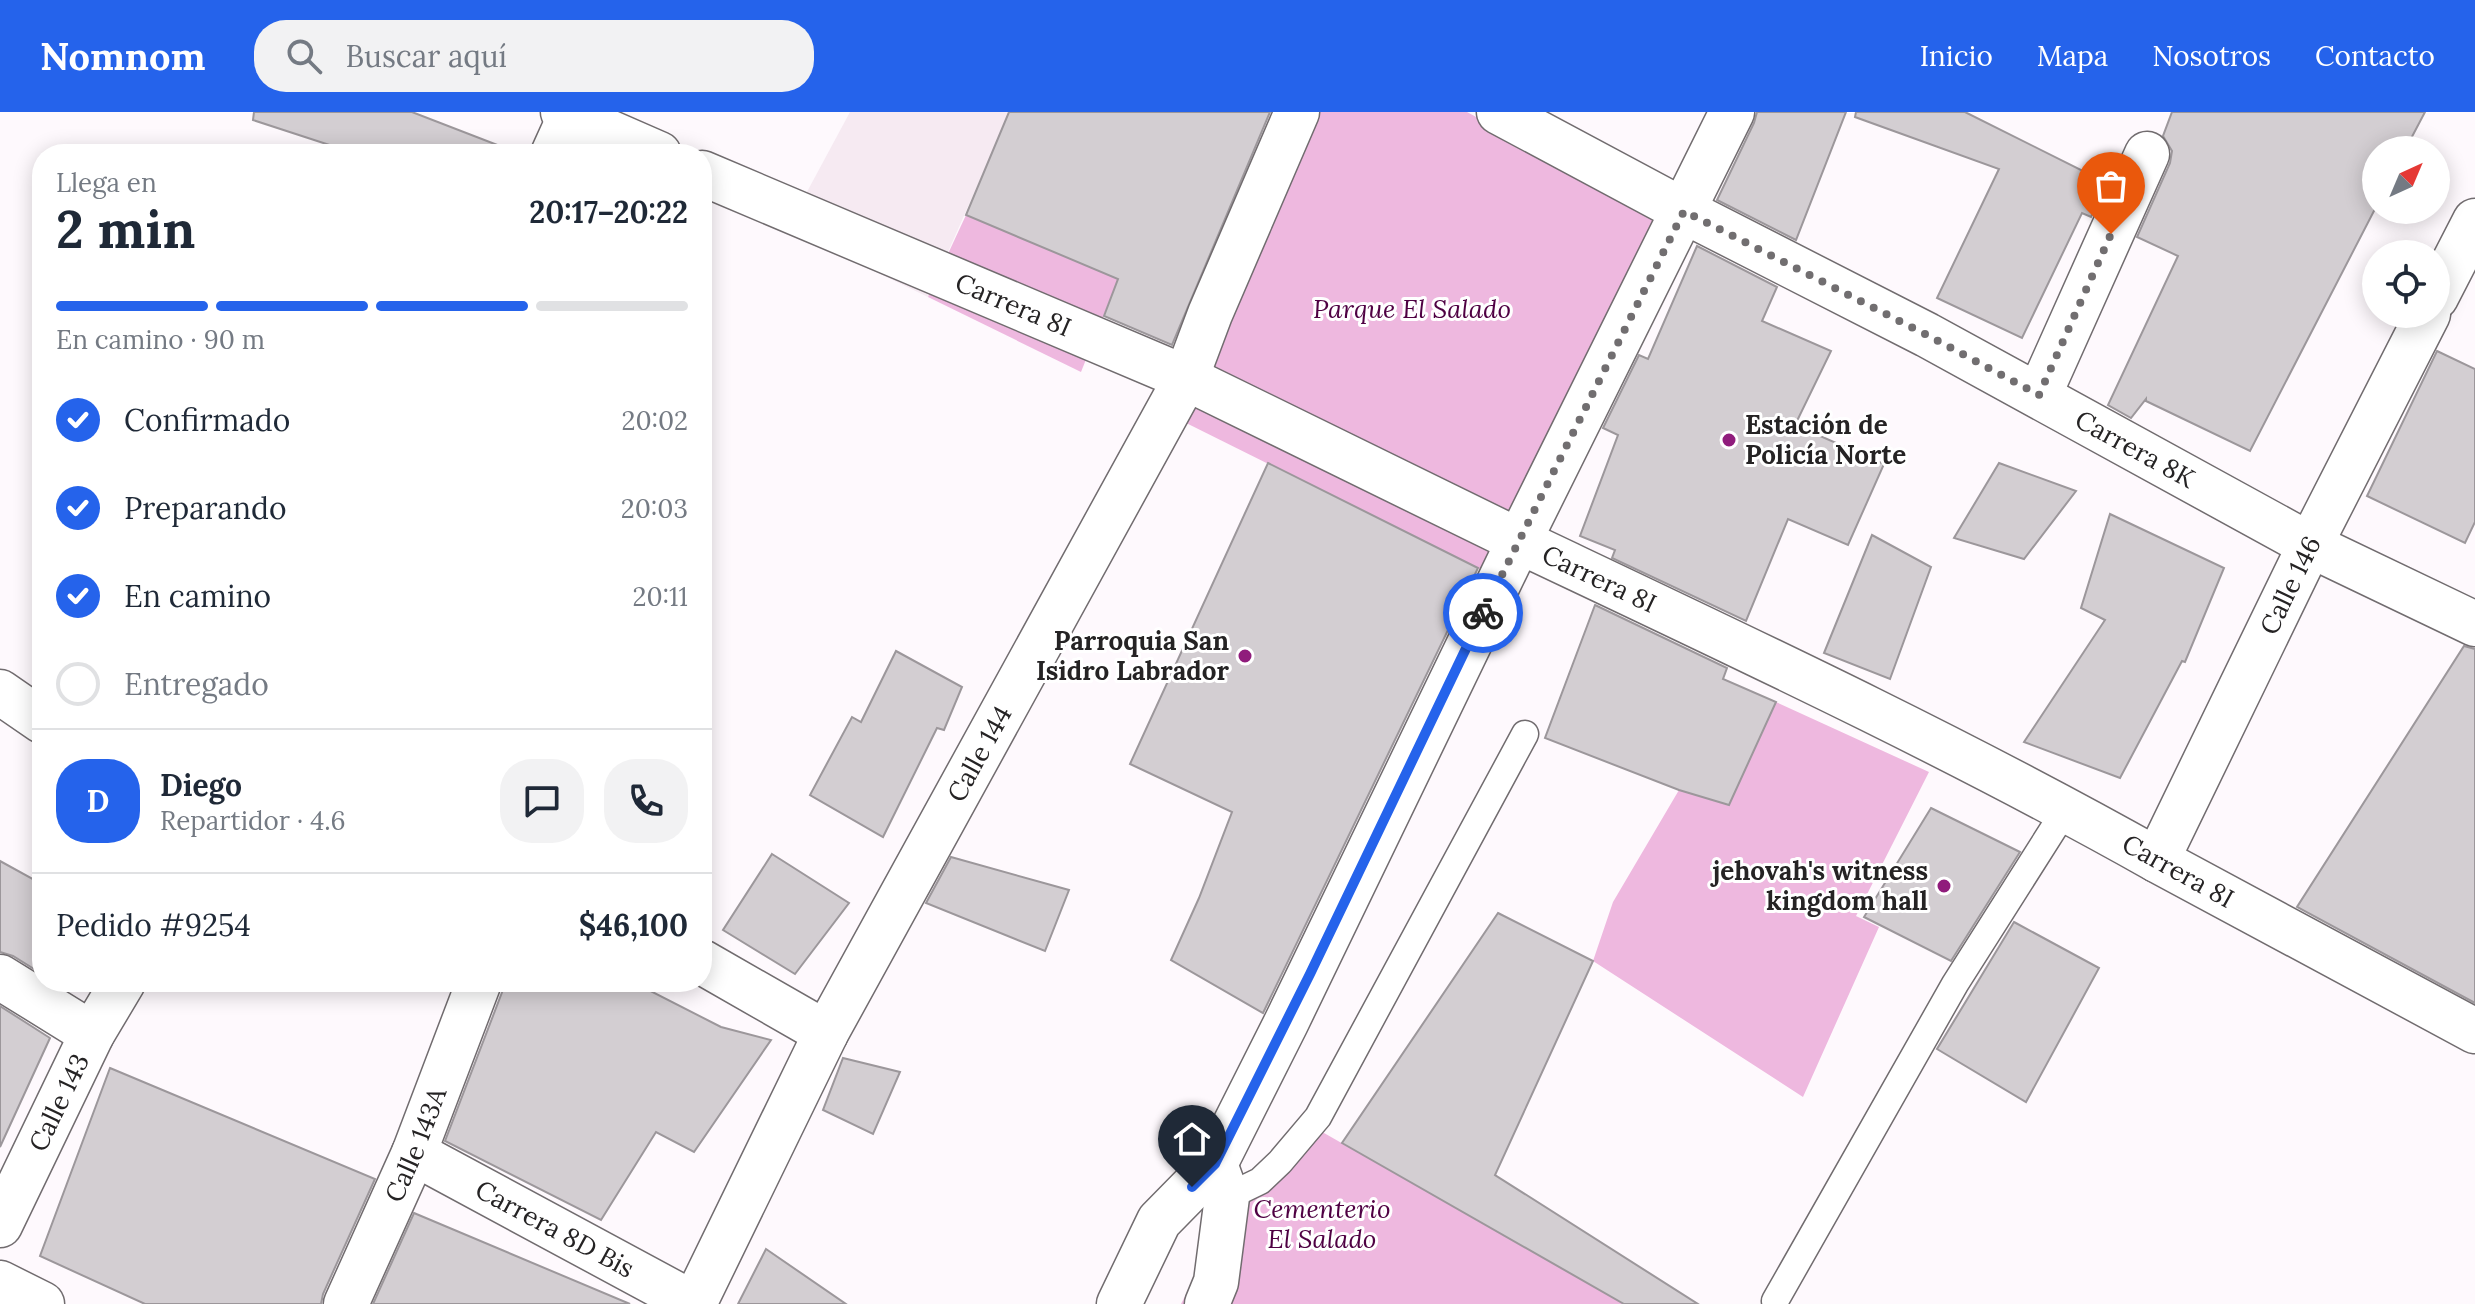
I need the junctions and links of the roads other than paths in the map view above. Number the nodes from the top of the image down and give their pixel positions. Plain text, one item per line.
1 (1297, 112) edge
2 (1499, 112) edge
3 (1732, 112) edge
4 (565, 123) edge
5 (629, 144) edge
6 (2147, 154) dead end
7 (712, 177) edge
8 (1684, 211) junction
9 (2475, 221) edge
10 (2450, 270) edge
11 (2421, 328) edge
12 (1186, 378) junction
13 (2039, 395) junction
14 (1519, 541) junction
15 (2310, 545) junction
16 (2475, 624) edge
17 (0, 692) edge
18 (32, 714) edge
19 (1525, 734) dead end
20 (2066, 809) junction
21 (2157, 860) junction
22 (712, 968) edge
23 (0, 977) edge
24 (117, 992) edge
25 (475, 992) edge
26 (2475, 1031) edge
27 (826, 1033) junction
28 (92, 1034) junction
29 (414, 1153) junction
30 (1211, 1183) junction
31 (0, 1225) edge
32 (0, 1283) edge
33 (1775, 1301) dead end
34 (42, 1304) edge
35 (346, 1304) edge
36 (694, 1304) edge
37 (1119, 1304) edge
38 (1207, 1304) edge

1 - 12 street, Calle 144
2 - 8 street, Carrera 8K
3 - 8 street
4 - 5 street
6 - 13 street
7 - 12 street, Carrera 8I
8 - 13 street, Carrera 8K
8 - 14 street
9 - 10 street
11 - 15 street, Calle 146
12 - 14 street, Carrera 8I
12 - 27 street, Calle 144
13 - 15 street, Carrera 8K
14 - 20 street, Carrera 8I
14 - 30 street
15 - 16 street, Carrera 8K
15 - 21 street, Calle 146
17 - 18 street
19 - 30 lane
20 - 21 street, Carrera 8I
20 - 33 lane
21 - 26 street, Carrera 8I
22 - 27 street
23 - 28 street
24 - 28 street, Calle 143
25 - 29 street, Calle 143A
27 - 36 street, Calle 144
28 - 31 street, Calle 143
29 - 35 street, Calle 143A
29 - 36 street, Carrera 8D Bis
30 - 37 street
30 - 38 street
32 - 34 street

